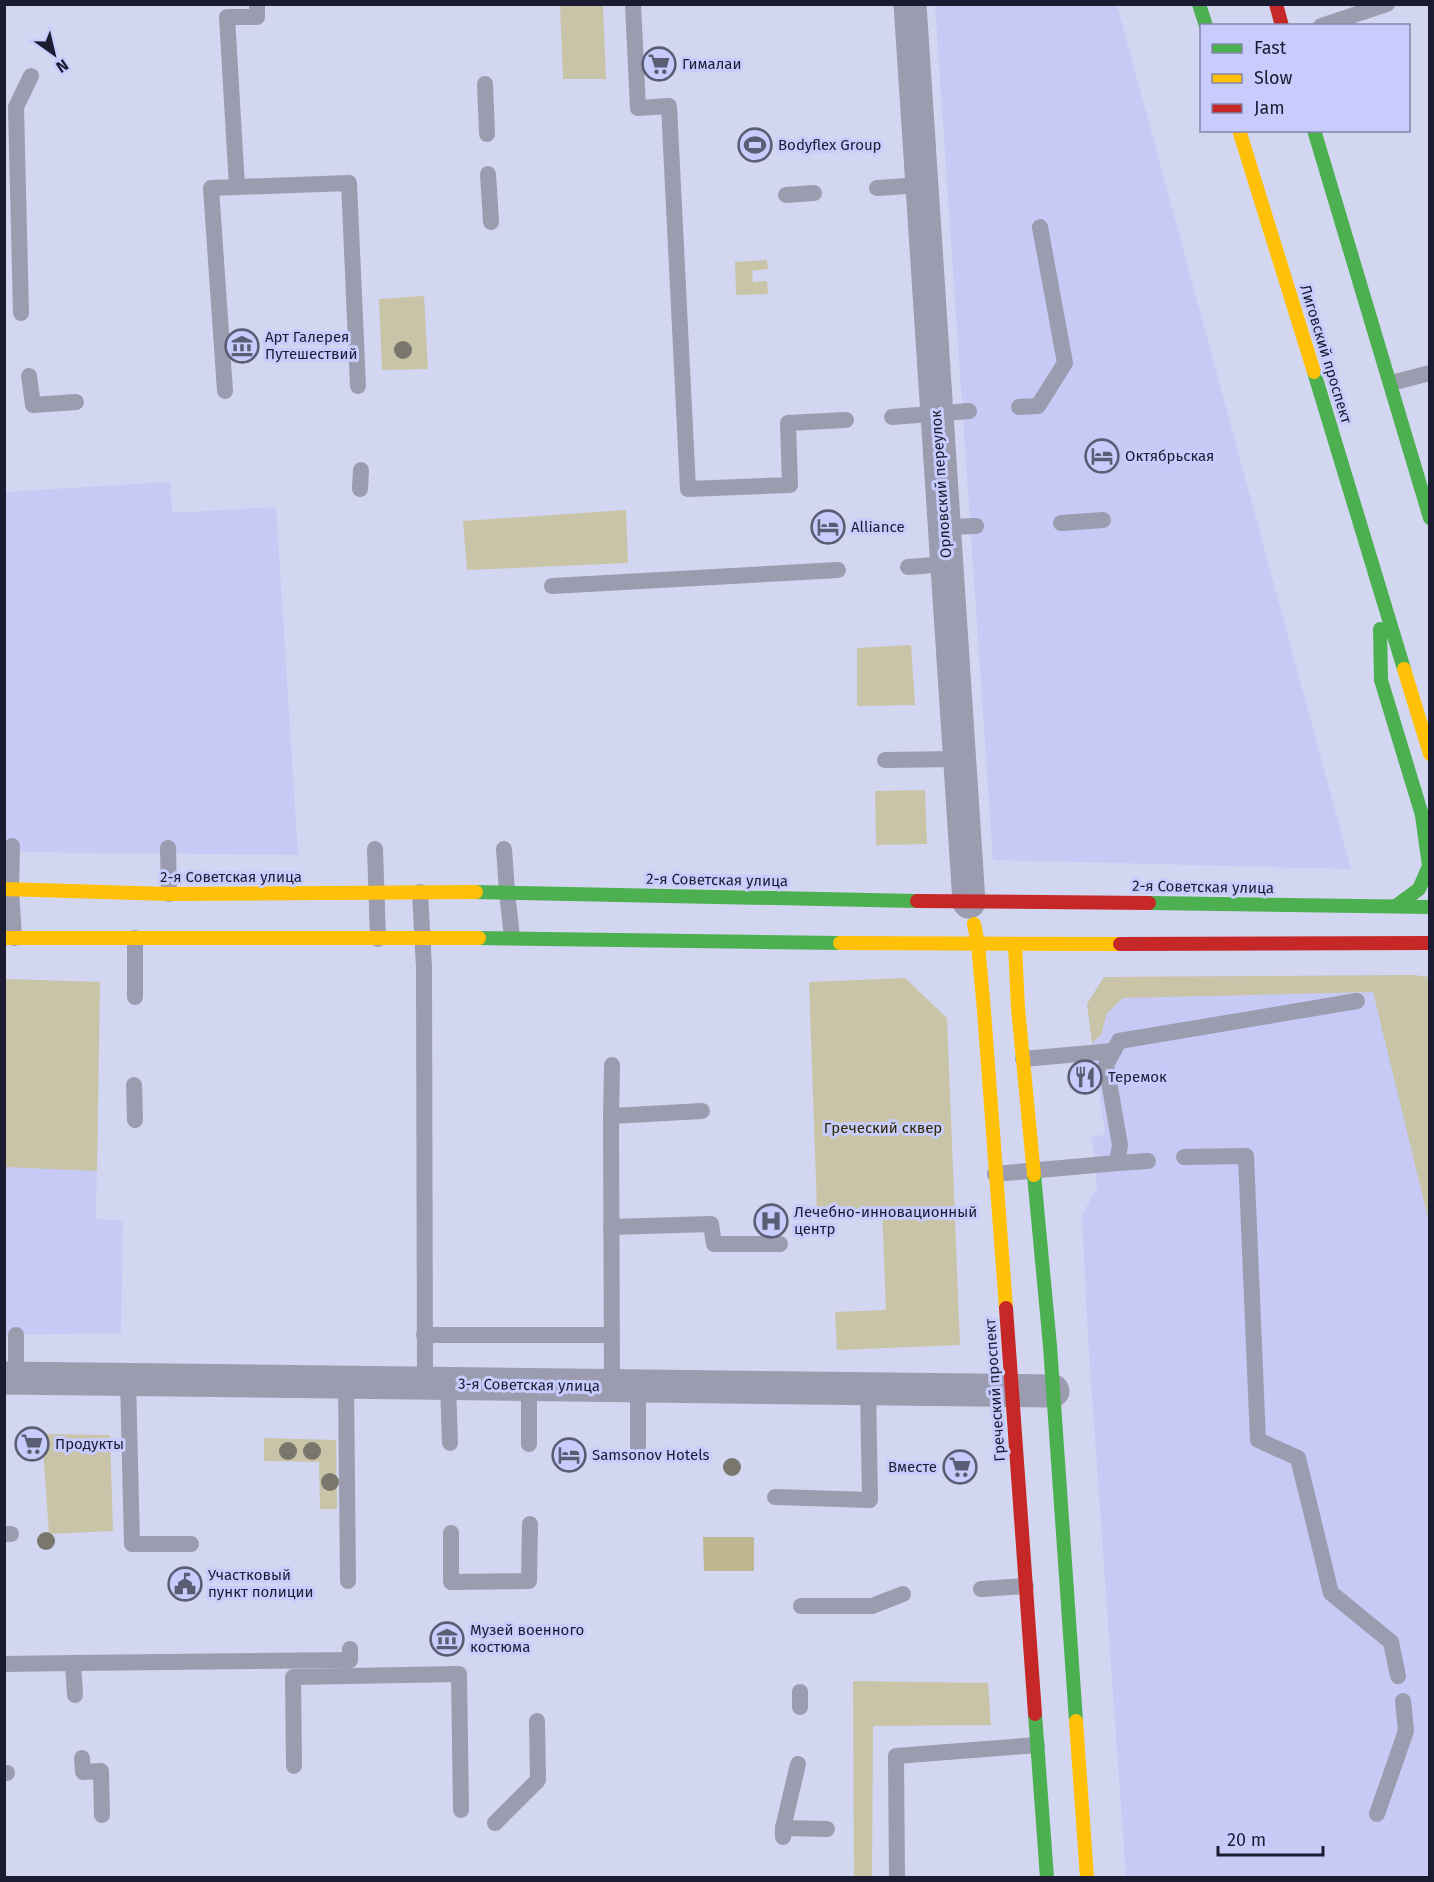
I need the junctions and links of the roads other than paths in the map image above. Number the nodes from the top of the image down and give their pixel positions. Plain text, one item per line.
1 (257, 4) edge
2 (633, 4) edge
3 (910, 4) edge
4 (1200, 4) edge
5 (1276, 4) edge
6 (1387, 4) edge
7 (1205, 24) edge
8 (1281, 24) edge
9 (1328, 24) edge
10 (32, 76) dead end
11 (485, 84) dead end
12 (1240, 132) edge
13 (1315, 132) edge
14 (487, 134) dead end
15 (488, 174) dead end
16 (922, 184) junction
17 (237, 187) junction
18 (877, 188) dead end
19 (814, 193) dead end
20 (786, 195) dead end
21 (491, 222) dead end
22 (1040, 227) dead end
23 (21, 313) dead end
24 (1430, 373) edge
25 (29, 376) dead end
26 (1391, 383) junction
27 (358, 386) dead end
28 (225, 390) dead end
29 (76, 402) dead end
30 (1019, 408) dead end
31 (953, 412) junction
32 (892, 417) dead end
33 (846, 420) dead end
34 (361, 470) dead end
35 (1424, 478) edge
36 (360, 489) dead end
37 (1430, 518) edge
38 (1103, 520) dead end
39 (1061, 523) dead end
40 (976, 526) dead end
41 (944, 527) junction
42 (947, 564) junction
43 (908, 567) dead end
44 (838, 570) dead end
45 (552, 586) dead end
46 (1379, 588) junction
47 (1430, 754) edge
48 (959, 759) junction
49 (885, 760) dead end
50 (12, 846) dead end
51 (168, 848) dead end
52 (375, 849) dead end
53 (504, 849) dead end
54 (8, 889) edge
55 (420, 892) junction
56 (507, 892) junction
57 (375, 893) junction
58 (169, 894) junction
59 (1396, 906) junction
60 (1430, 907) edge
61 (977, 909) junction
62 (999, 930) dead end
63 (9, 938) edge
64 (135, 938) junction
65 (512, 938) junction
66 (378, 939) junction
67 (422, 939) junction
68 (1430, 943) edge
69 (978, 944) junction
70 (1014, 945) junction
71 (135, 997) dead end
72 (1357, 1001) dead end
73 (1113, 1052) junction
74 (1023, 1059) junction
75 (612, 1065) dead end
76 (135, 1085) dead end
77 (702, 1111) dead end
78 (611, 1116) junction
79 (135, 1120) dead end
80 (1184, 1157) dead end
81 (1148, 1161) dead end
82 (1117, 1163) junction
83 (1033, 1171) junction
84 (995, 1174) junction
85 (611, 1227) junction
86 (780, 1244) dead end
87 (16, 1335) dead end
88 (424, 1335) junction
89 (611, 1335) junction
90 (10, 1379) edge
91 (128, 1380) junction
92 (346, 1383) junction
93 (436, 1384) junction
94 (529, 1385) junction
95 (625, 1386) junction
96 (868, 1389) junction
97 (1012, 1391) junction
98 (1053, 1391) junction
99 (450, 1443) dead end
100 (529, 1444) dead end
101 (638, 1446) dead end
102 (775, 1497) dead end
103 (530, 1524) dead end
104 (451, 1533) dead end
105 (191, 1544) dead end
106 (348, 1581) dead end
107 (1026, 1586) junction
108 (981, 1589) dead end
109 (903, 1594) dead end
110 (801, 1606) dead end
111 (350, 1662) junction
112 (73, 1663) junction
113 (4, 1664) edge
114 (1398, 1676) dead end
115 (75, 1695) dead end
116 (1403, 1701) dead end
117 (537, 1721) dead end
118 (1037, 1745) junction
119 (82, 1758) dead end
120 (798, 1764) dead end
121 (294, 1766) dead end
122 (461, 1810) dead end
123 (1377, 1814) dead end
124 (102, 1815) dead end
125 (495, 1823) dead end
126 (827, 1829) dead end
127 (897, 1878) edge
128 (1047, 1878) edge
129 (1087, 1878) edge

1 - 17 lane
2 - 33 lane
3 - 16 street, Орловский переулок
4 - 7 main road
5 - 8 main road
6 - 9 lane
10 - 23 lane
11 - 14 lane
12 - 46 main road, Лиговский проспект
13 - 26 main road
15 - 21 lane
16 - 18 lane
16 - 31 street, Орловский переулок
17 - 27 lane
17 - 28 lane
19 - 20 lane
22 - 30 lane
24 - 26 lane
25 - 29 lane
26 - 35 main road
31 - 32 lane
31 - 41 street, Орловский переулок
34 - 36 lane
35 - 37 main road
38 - 39 lane
40 - 41 lane
41 - 42 street, Орловский переулок
42 - 43 lane
42 - 48 street, Орловский переулок
44 - 45 lane
46 - 47 main road, Лиговский проспект
46 - 59 main road, Лиговский проспект
48 - 49 lane
48 - 61 street, Орловский переулок
50 - 54 lane
51 - 58 lane
52 - 57 lane
53 - 56 lane
54 - 58 main road, 2-я Советская улица
54 - 63 lane
55 - 56 main road, 2-я Советская улица
55 - 57 main road, 2-я Советская улица
55 - 67 lane
56 - 61 main road, 2-я Советская улица
56 - 65 lane
57 - 58 main road, 2-я Советская улица
57 - 66 lane
59 - 60 main road, 2-я Советская улица
59 - 61 main road, 2-я Советская улица
61 - 69 main road, Греческий проспект
62 - 70 main road
63 - 64 main road
64 - 66 main road
64 - 71 lane
65 - 67 main road
65 - 69 main road
66 - 67 main road
67 - 88 lane
68 - 70 main road
69 - 70 main road
69 - 84 main road, Греческий проспект
70 - 74 main road
72 - 73 lane
73 - 74 lane
73 - 82 lane
74 - 83 main road
75 - 78 lane
76 - 79 lane
77 - 78 lane
78 - 85 lane
80 - 114 lane
81 - 82 lane
82 - 83 lane
83 - 84 lane
83 - 98 main road
84 - 97 main road, Греческий проспект
85 - 86 lane
85 - 89 lane
87 - 90 lane
88 - 89 lane
88 - 93 lane
89 - 95 lane
90 - 91 street, 3-я Советская улица
91 - 92 street, 3-я Советская улица
91 - 105 lane
92 - 93 street, 3-я Советская улица
92 - 106 lane
93 - 94 street, 3-я Советская улица
93 - 99 lane
94 - 95 street, 3-я Советская улица
94 - 100 lane
95 - 96 street, 3-я Советская улица
95 - 101 lane
96 - 97 street, 3-я Советская улица
96 - 102 lane
97 - 98 street, 3-я Советская улица
97 - 107 main road, Греческий проспект
98 - 129 main road
103 - 104 lane
107 - 108 lane
107 - 118 main road, Греческий проспект
109 - 110 lane
111 - 112 lane
111 - 121 lane
111 - 122 lane
112 - 113 lane
112 - 115 lane
116 - 123 lane
117 - 125 lane
118 - 127 lane
118 - 128 main road, Греческий проспект
119 - 124 lane
120 - 126 lane

